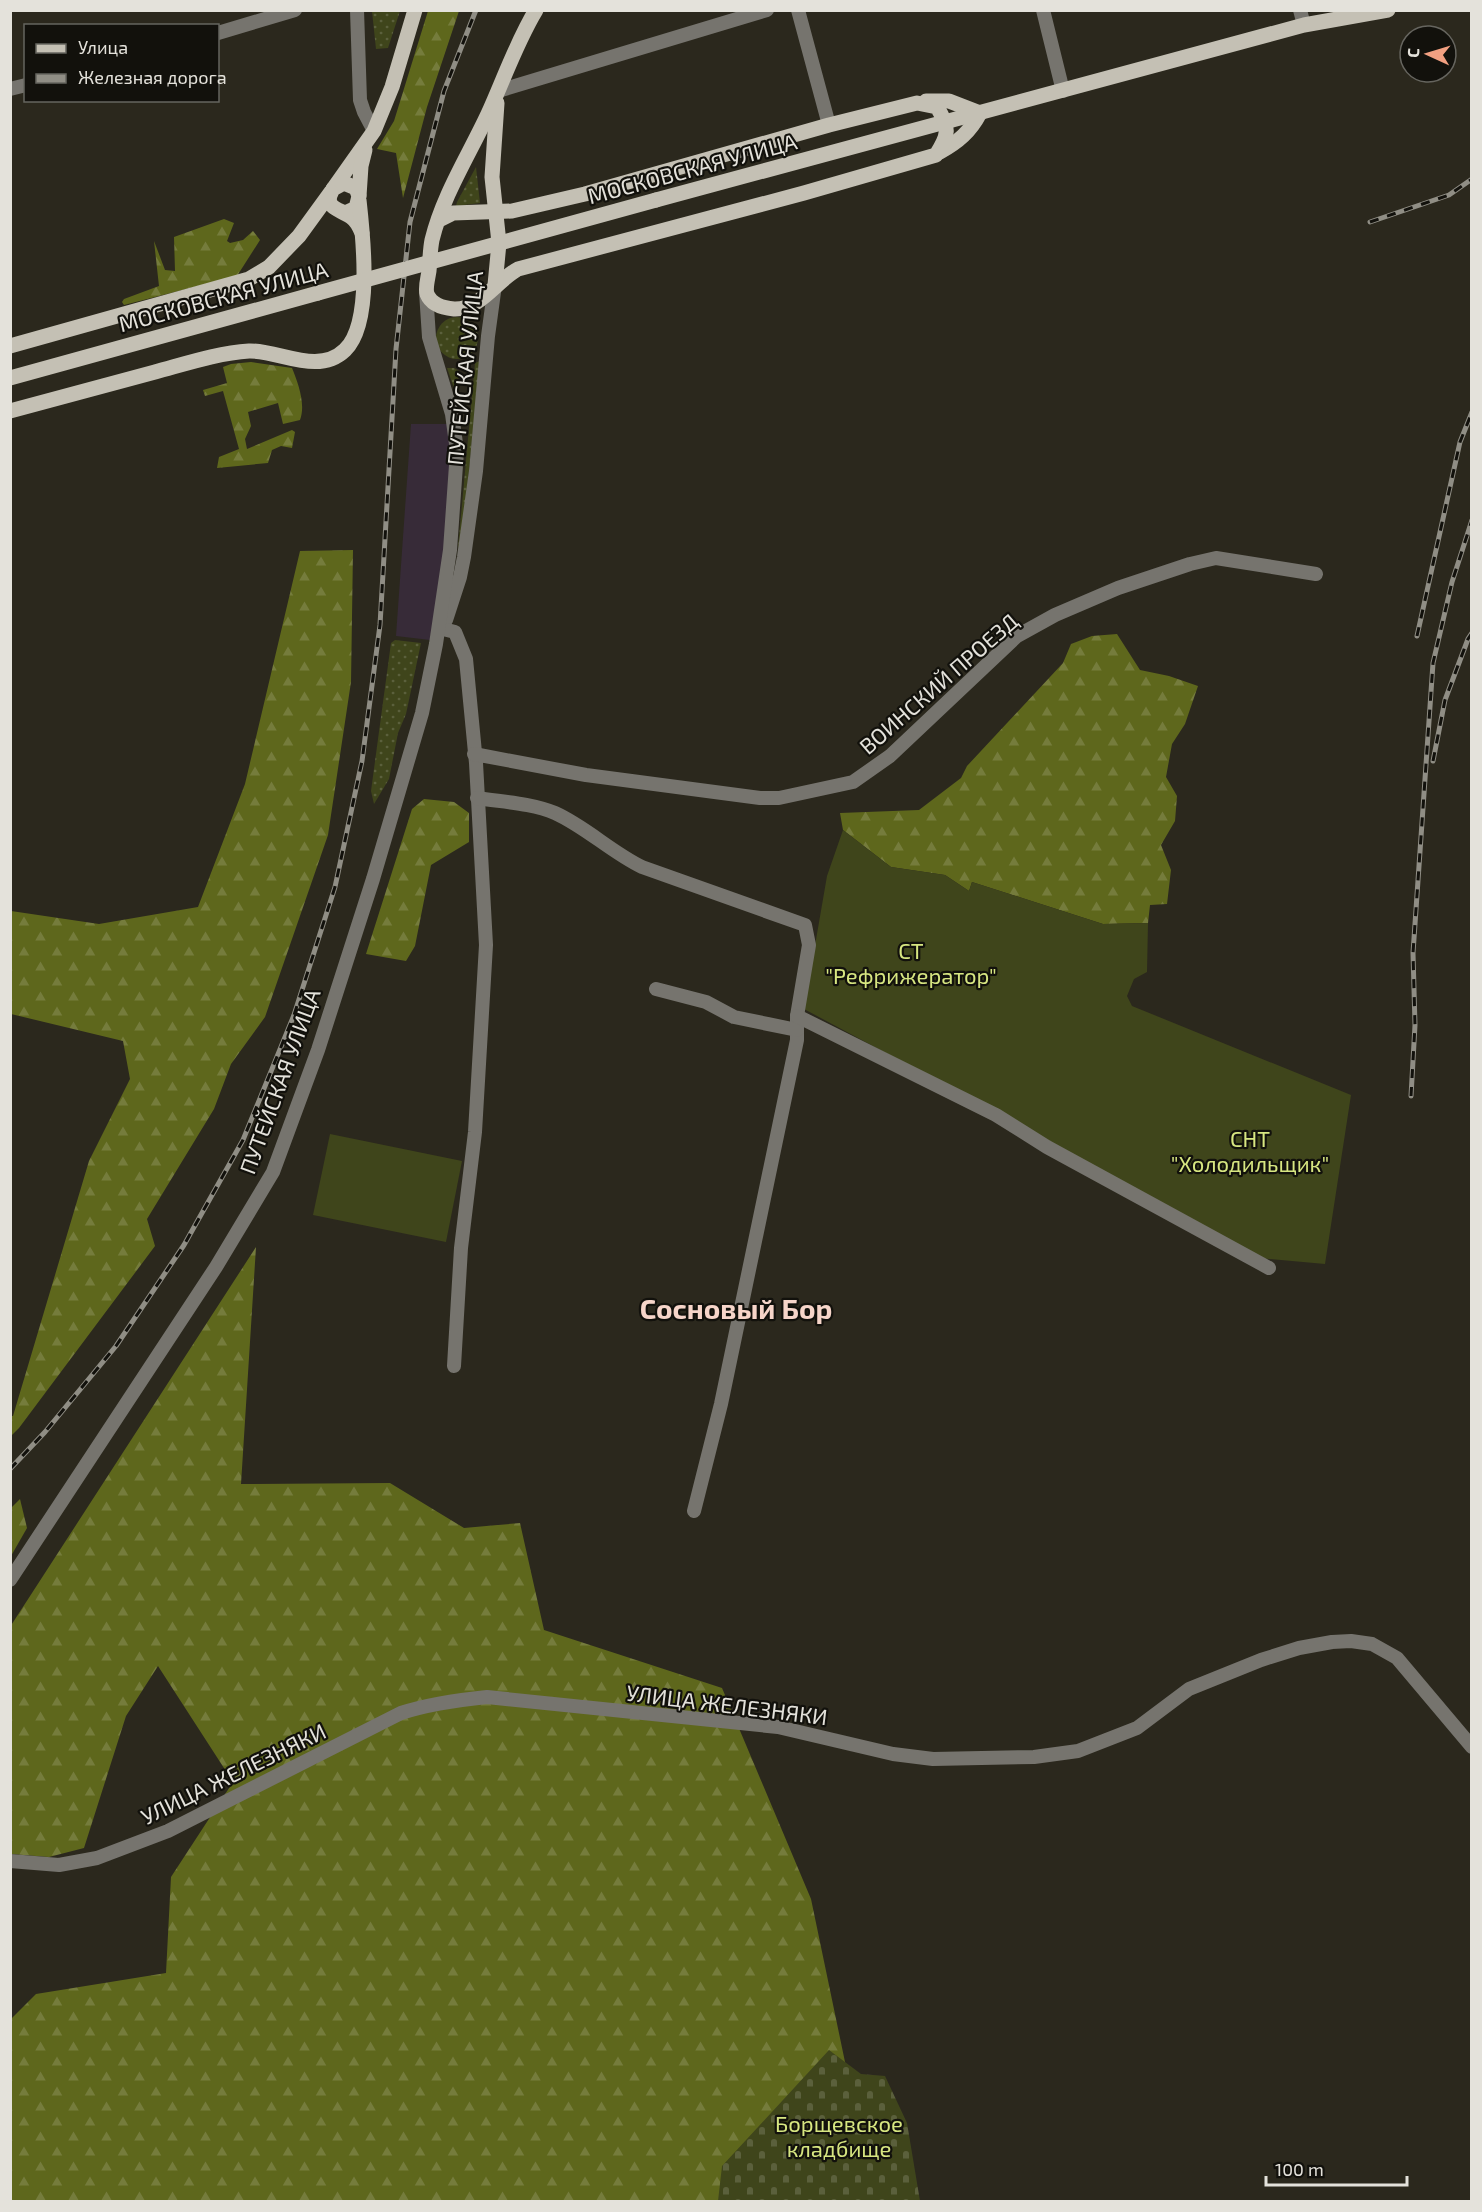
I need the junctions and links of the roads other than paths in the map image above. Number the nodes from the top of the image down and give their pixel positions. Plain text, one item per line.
1 (295, 10) edge
2 (415, 10) edge
3 (536, 10) edge
4 (767, 10) edge
5 (798, 10) edge
6 (1043, 10) edge
7 (1299, 10) edge
8 (1388, 10) edge
9 (357, 13) edge
10 (1304, 26) junction
11 (219, 33) edge
12 (498, 91) junction
13 (1063, 91) junction
14 (917, 102) junction
15 (980, 113) junction
16 (946, 122) junction
17 (830, 125) junction
18 (371, 136) junction
19 (936, 155) junction
20 (332, 190) junction
21 (359, 198) junction
22 (497, 212) junction
23 (343, 213) junction
24 (439, 220) junction
25 (299, 236) junction
26 (364, 236) junction
27 (495, 285) junction
28 (426, 292) junction
29 (10, 346) edge
30 (10, 378) edge
31 (10, 411) edge
32 (1316, 574) dead end
33 (443, 629) junction
34 (436, 644) junction
35 (474, 754) junction
36 (477, 798) junction
37 (656, 989) dead end
38 (797, 1023) junction
39 (1269, 1268) dead end
40 (454, 1366) dead end
41 (694, 1511) dead end
42 (10, 1580) edge
43 (1472, 1747) edge
44 (10, 1861) edge

1 - 11 street
2 - 18 main road
3 - 12 main road, ПУТЕЙСКАЯ УЛИЦА
4 - 12 street
5 - 17 street
6 - 13 street
7 - 10 street
8 - 10 main road, МОСКОВСКАЯ УЛИЦА
9 - 18 street
10 - 13 main road, МОСКОВСКАЯ УЛИЦА
12 - 22 main road, ПУТЕЙСКАЯ УЛИЦА
12 - 24 main road, ПУТЕЙСКАЯ УЛИЦА
13 - 15 main road, МОСКОВСКАЯ УЛИЦА
14 - 15 main road
14 - 16 main road
14 - 17 main road
15 - 16 main road, МОСКОВСКАЯ УЛИЦА
15 - 19 main road
16 - 19 main road
16 - 30 main road, МОСКОВСКАЯ УЛИЦА, bridge
17 - 22 main road
18 - 20 main road
18 - 21 main road
19 - 27 main road
20 - 21 main road
20 - 23 main road
20 - 25 main road
21 - 23 main road
21 - 26 main road
22 - 24 main road
22 - 27 main road, ПУТЕЙСКАЯ УЛИЦА
23 - 25 main road
23 - 26 main road
24 - 28 main road, ПУТЕЙСКАЯ УЛИЦА
25 - 29 main road
26 - 31 main road
27 - 28 main road
27 - 33 street, ПУТЕЙСКАЯ УЛИЦА
28 - 34 street, ПУТЕЙСКАЯ УЛИЦА
32 - 35 street, ВОИНСКИЙ ПРОЕЗД
33 - 34 street, ПУТЕЙСКАЯ УЛИЦА
33 - 35 street
34 - 42 street, ПУТЕЙСКАЯ УЛИЦА
35 - 36 street
36 - 38 street
36 - 40 street
37 - 38 street
38 - 39 street
38 - 41 street
43 - 44 street, УЛИЦА ЖЕЛЕЗНЯКИ

